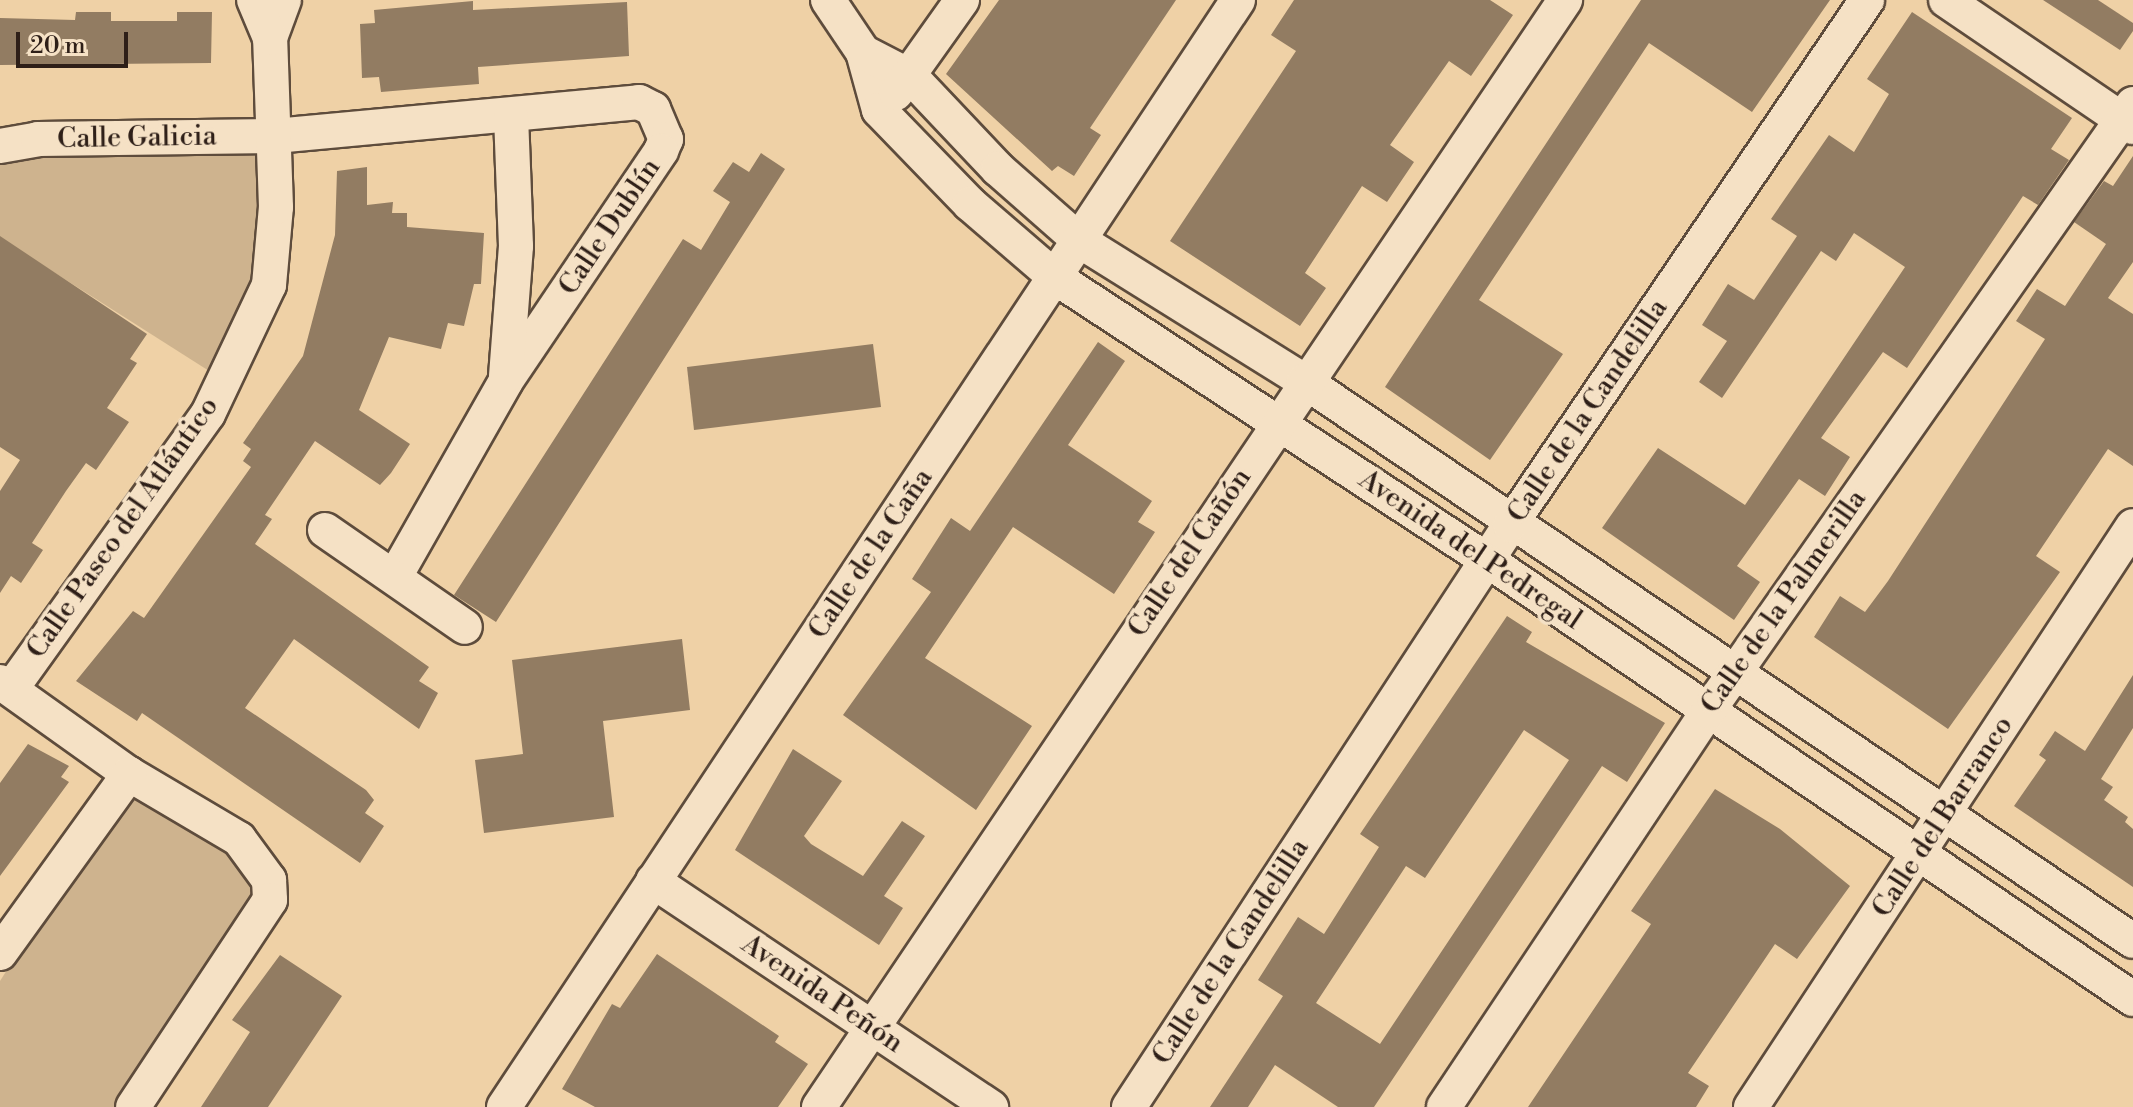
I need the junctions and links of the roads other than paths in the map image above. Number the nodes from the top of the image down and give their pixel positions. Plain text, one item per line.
1 (254, 0) edge
2 (284, 0) edge
3 (828, 0) edge
4 (962, 0) edge
5 (1238, 0) edge
6 (1565, 0) edge
7 (1867, 0) edge
8 (1946, 0) edge
9 (270, 38) junction
10 (863, 52) junction
11 (911, 77) junction
12 (879, 110) junction
13 (2129, 117) edge
14 (511, 118) junction
15 (275, 136) junction
16 (0, 146) edge
17 (1080, 241) junction
18 (1056, 278) junction
19 (506, 381) junction
20 (1304, 381) junction
21 (1278, 422) junction
22 (1510, 525) junction
23 (2133, 526) edge
24 (325, 530) dead end
25 (1487, 560) junction
26 (395, 576) junction
27 (465, 627) dead end
28 (1735, 672) junction
29 (5, 685) edge
30 (1708, 711) junction
31 (129, 774) junction
32 (1945, 814) junction
33 (1920, 854) junction
34 (653, 881) junction
35 (2133, 941) edge
36 (0, 953) edge
37 (2132, 996) edge
38 (872, 1028) junction
39 (133, 1107) edge
40 (504, 1107) edge
41 (819, 1107) edge
42 (991, 1107) edge
43 (1129, 1107) edge
44 (1444, 1107) edge
45 (1751, 1107) edge

1 - 9 street, Calle Paseo del Atlántico
2 - 9 street, Calle Paseo del Atlántico
3 - 10 street, Avenida del Pedregal
4 - 11 street
5 - 17 street, Calle de la Caña
6 - 20 street, Calle del Cañón
7 - 22 street, Calle de la Candelilla
8 - 13 street
9 - 15 street, Calle Paseo del Atlántico
10 - 11 street, Avenida del Pedregal
10 - 12 street, Avenida del Pedregal
11 - 12 street
11 - 17 street, Avenida del Pedregal
12 - 18 street, Avenida del Pedregal
13 - 28 street, Calle de la Palmerilla
14 - 15 street, Calle Dublín
14 - 19 street, Calle Dublín
14 - 19 street, Calle Dublín
15 - 16 street, Calle Galicia
15 - 29 street, Calle Paseo del Atlántico
17 - 18 street, Calle de la Caña
17 - 20 street, Avenida del Pedregal
18 - 21 street, Avenida del Pedregal
18 - 34 street, Calle de la Caña
19 - 26 street, Calle Dublín
20 - 21 street, Calle del Cañón
20 - 22 street, Avenida del Pedregal
21 - 25 street, Avenida del Pedregal
21 - 38 street, Calle del Cañón
22 - 25 street, Calle de la Candelilla
22 - 28 street, Avenida del Pedregal
23 - 32 street, Calle del Barranco
24 - 26 street
25 - 30 street, Avenida del Pedregal
25 - 43 street, Calle de la Candelilla
26 - 27 street
28 - 30 street, Calle de la Palmerilla
28 - 32 street, Avenida del Pedregal
29 - 31 street
30 - 33 street, Avenida del Pedregal
30 - 44 street, Calle de la Palmerilla
31 - 36 street
31 - 39 street
32 - 33 street, Calle del Barranco
32 - 35 street, Avenida del Pedregal
33 - 37 street, Avenida del Pedregal
33 - 45 street, Calle del Barranco
34 - 38 street, Avenida Peñón
34 - 40 street, Calle de la Caña
38 - 41 street, Calle del Cañón
38 - 42 street, Avenida Peñón

